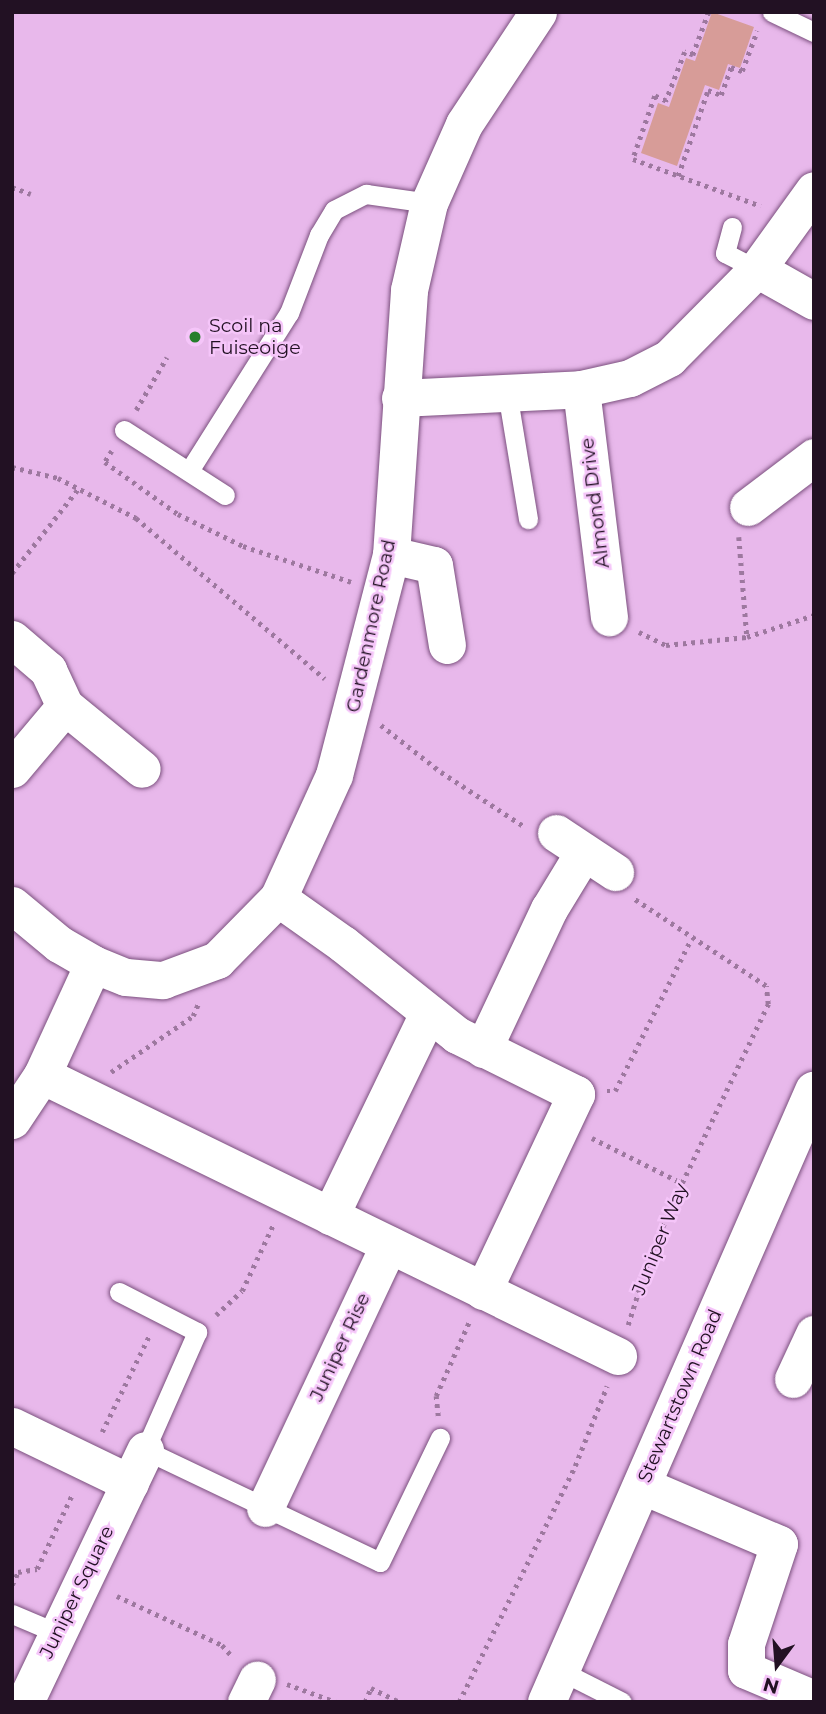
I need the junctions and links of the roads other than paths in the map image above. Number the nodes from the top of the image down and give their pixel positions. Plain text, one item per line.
1 (538, 12) edge
2 (766, 16) edge
3 (814, 32) edge
4 (429, 203) junction
5 (804, 204) edge
6 (732, 227) dead end
7 (757, 269) junction
8 (814, 301) edge
9 (581, 388) junction
10 (507, 392) junction
11 (400, 398) junction
12 (124, 429) dead end
13 (814, 457) edge
14 (189, 471) junction
15 (225, 495) dead end
16 (748, 508) road end
17 (528, 519) dead end
18 (391, 555) junction
19 (608, 617) road end
20 (12, 639) edge
21 (447, 645) dead end
22 (65, 706) junction
23 (12, 769) edge
24 (142, 769) dead end
25 (615, 872) road end
26 (278, 898) junction
27 (12, 905) edge
28 (93, 964) junction
29 (428, 1013) junction
30 (483, 1049) junction
31 (42, 1075) junction
32 (814, 1091) edge
33 (12, 1120) edge
34 (330, 1216) junction
35 (388, 1245) junction
36 (483, 1291) junction
37 (119, 1292) dead end
38 (814, 1334) edge
39 (618, 1356) road end
40 (793, 1379) dead end
41 (12, 1426) edge
42 (440, 1438) road end
43 (145, 1450) junction
44 (130, 1483) junction
45 (641, 1485) junction
46 (265, 1508) junction
47 (12, 1614) edge
48 (57, 1633) junction
49 (554, 1687) edge
50 (814, 1699) edge
51 (25, 1702) edge
52 (622, 1702) edge

1 - 4 street, Gardenmore Road
2 - 3 lane
4 - 11 street, Gardenmore Road
4 - 14 lane
5 - 7 street
6 - 7 lane
7 - 8 street
7 - 9 street
9 - 10 street
9 - 19 street, Almond Drive
10 - 11 street
10 - 17 lane
11 - 18 street, Gardenmore Road
12 - 14 lane
13 - 16 street
14 - 15 lane
18 - 21 street
18 - 26 street, Gardenmore Road
20 - 22 street
22 - 23 street
22 - 24 street
25 - 30 street
26 - 28 street, Gardenmore Road
26 - 29 street
27 - 28 street, Gardenmore Road
28 - 31 street
29 - 30 street
29 - 34 street
30 - 36 street
31 - 33 street
31 - 34 street
32 - 45 main road, Stewartstown Road
34 - 35 street
35 - 36 street
35 - 46 street, Juniper Rise
36 - 39 street
37 - 43 lane
38 - 40 street
41 - 44 street
42 - 46 lane
43 - 44 street, Juniper Square
43 - 46 lane
44 - 48 street, Juniper Square
45 - 49 main road, Stewartstown Road
45 - 50 street
47 - 48 lane
48 - 51 street, Juniper Square
49 - 52 lane

